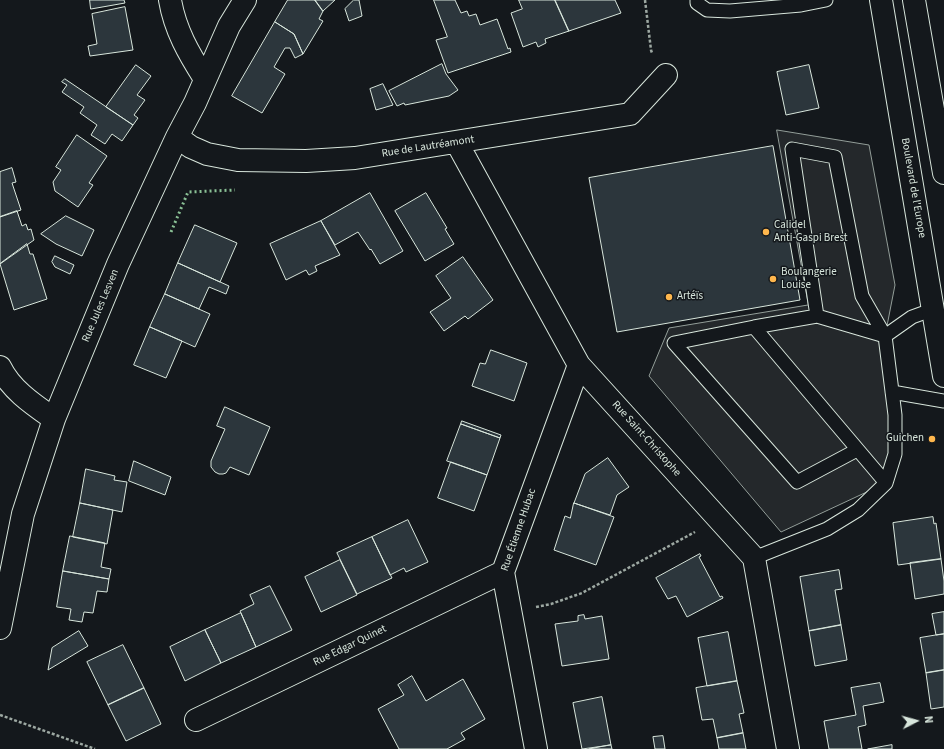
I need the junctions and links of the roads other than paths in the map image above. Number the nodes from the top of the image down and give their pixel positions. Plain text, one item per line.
1 (170, 0) edge
2 (245, 0) edge
3 (697, 0) edge
4 (826, 0) edge
5 (881, 0) edge
6 (914, 0) edge
7 (801, 3) edge
8 (666, 75) road end
9 (205, 79) junction
10 (177, 138) junction
11 (457, 143) junction
12 (944, 173) edge
13 (934, 309) junction
14 (817, 316) junction
15 (754, 326) junction
16 (885, 336) junction
17 (579, 365) junction
18 (0, 367) edge
19 (944, 376) edge
20 (892, 392) junction
21 (944, 401) edge
22 (54, 419) junction
23 (857, 450) junction
24 (886, 483) junction
25 (754, 558) junction
26 (503, 572) junction
27 (0, 628) edge
28 (196, 720) dead end
29 (536, 749) edge
30 (788, 749) edge

1 - 9 street
2 - 9 street, Rue Jules Lesven
3 - 7 lane
4 - 7 lane
5 - 13 street, Boulevard de l'Europe
6 - 12 street
8 - 11 street, Rue de Lautréamont
9 - 10 street, Rue Jules Lesven
10 - 11 street, Rue de Lautréamont
10 - 22 street, Rue Jules Lesven
11 - 17 street, Rue Saint-Christophe
13 - 16 lane
13 - 19 street, Boulevard de l'Europe
14 - 15 lane
14 - 16 lane
14 - 16 lane
15 - 23 lane
15 - 23 lane
16 - 20 lane
17 - 25 street, Rue Saint-Christophe
17 - 26 street, Rue Étienne Hubac
18 - 22 street
20 - 21 lane
20 - 24 lane
22 - 27 street, Rue Jules Lesven
23 - 24 lane
24 - 25 lane
25 - 30 street
26 - 28 street, Rue Edgar Quinet
26 - 29 street, Rue Étienne Hubac

